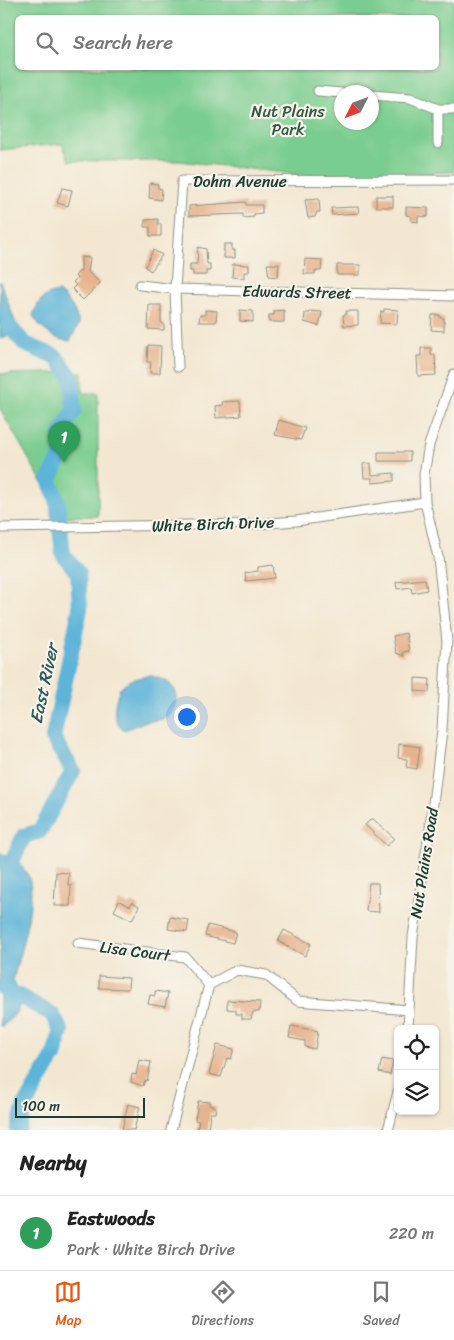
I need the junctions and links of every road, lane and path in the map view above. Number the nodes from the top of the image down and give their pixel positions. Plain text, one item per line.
1 (318, 90) dead end
2 (334, 91) edge
3 (379, 96) edge
4 (438, 109) junction
5 (454, 109) edge
6 (438, 143) dead end
7 (454, 180) edge
8 (140, 285) dead end
9 (175, 289) junction
10 (454, 296) edge
11 (178, 367) dead end
12 (454, 374) edge
13 (425, 502) junction
14 (0, 528) edge
15 (78, 943) dead end
16 (209, 985) junction
17 (409, 1010) junction
18 (408, 1025) edge
19 (394, 1107) edge
20 (171, 1130) edge
21 (388, 1130) edge

1 - 2 street
3 - 4 street
4 - 5 street
4 - 6 street
7 - 9 street, Dohm Avenue
8 - 9 street, Edwards Street
9 - 10 street, Edwards Street
9 - 11 street, Dohm Avenue
12 - 13 street, Nut Plains Road
13 - 14 street, White Birch Drive
13 - 17 street, Nut Plains Road
15 - 16 street, Lisa Court
16 - 17 street
16 - 20 street
17 - 18 street, Nut Plains Road
19 - 21 street

